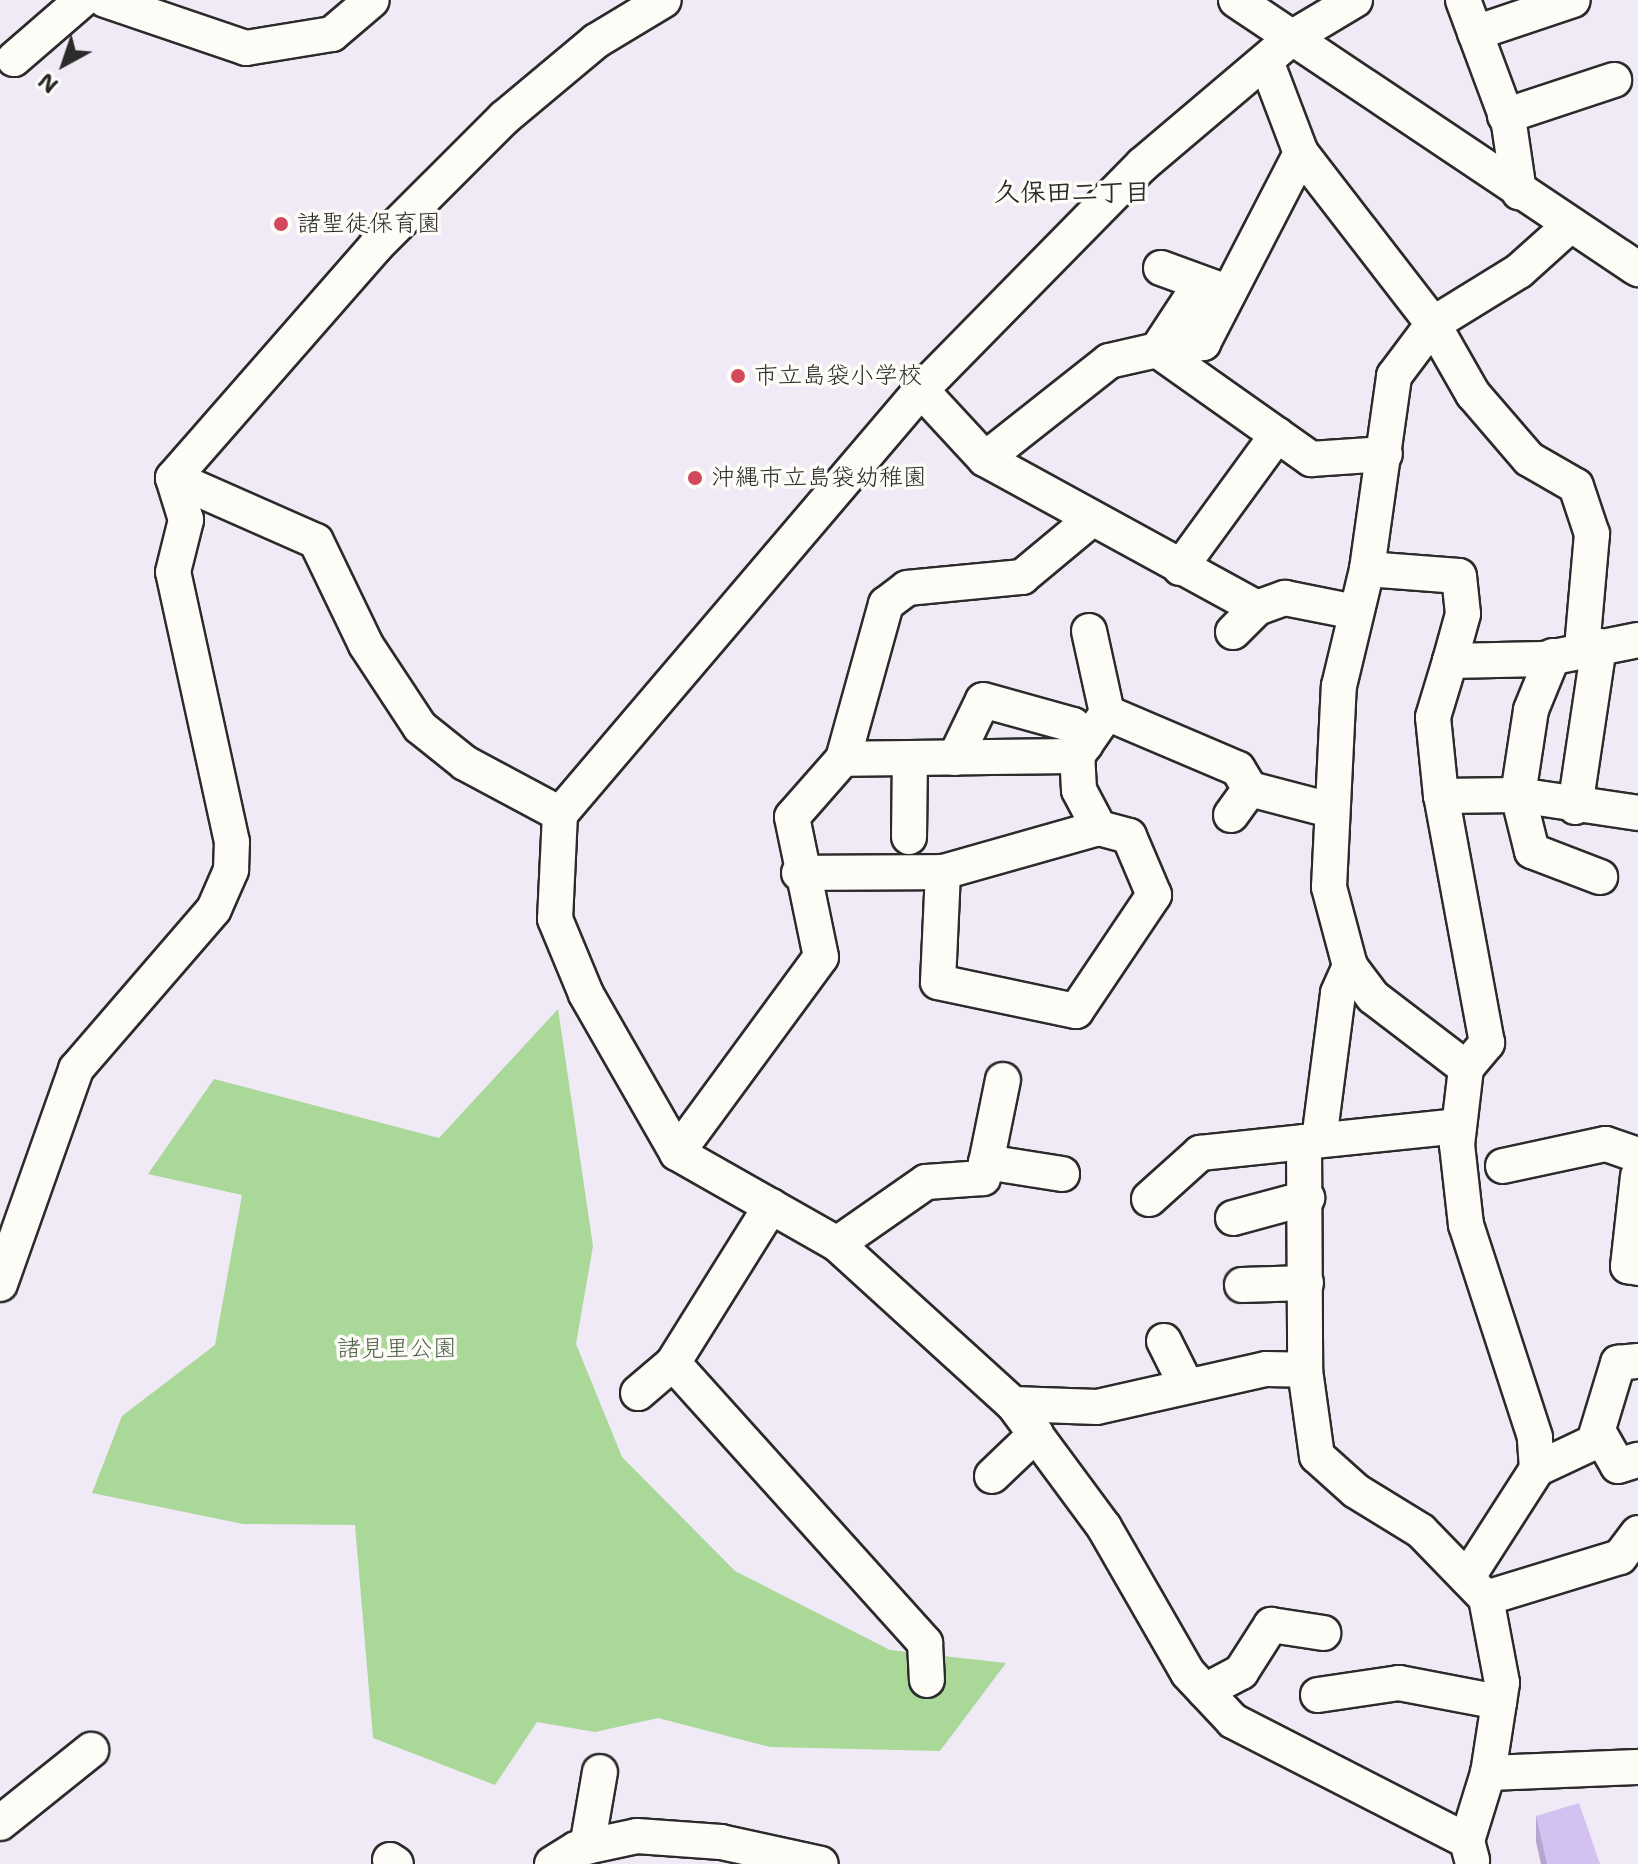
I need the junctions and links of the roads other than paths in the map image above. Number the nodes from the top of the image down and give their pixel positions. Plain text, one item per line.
1 (82, 0) edge
2 (105, 0) edge
3 (372, 0) edge
4 (1236, 0) edge
5 (1463, 0) edge
6 (1573, 0) edge
7 (1348, 2) edge
8 (652, 3) edge
9 (1475, 33) junction
10 (1293, 37) junction
11 (14, 59) dead end
12 (1266, 61) junction
13 (1614, 80) dead end
14 (1505, 116) junction
15 (1301, 153) junction
16 (1519, 192) junction
17 (1568, 227) junction
18 (1161, 268) dead end
19 (1638, 269) edge
20 (1215, 288) junction
21 (1388, 293) dead end
22 (1427, 331) junction
23 (1157, 350) junction
24 (921, 390) junction
25 (1277, 435) junction
26 (1385, 454) junction
27 (985, 459) junction
28 (173, 478) junction
29 (1088, 522) junction
30 (1180, 568) junction
31 (1367, 569) junction
32 (1257, 608) junction
33 (1355, 612) junction
34 (1089, 631) dead end
35 (1233, 632) dead end
36 (1638, 640) edge
37 (1578, 650) junction
38 (1450, 661) junction
39 (1107, 713) junction
40 (1082, 750) junction
41 (910, 758) junction
42 (955, 758) junction
43 (843, 759) junction
44 (1079, 790) junction
45 (1518, 795) junction
46 (1441, 796) junction
47 (1575, 807) junction
48 (1330, 810) junction
49 (1638, 813) edge
50 (560, 814) junction
51 (1099, 828) junction
52 (909, 837) dead end
53 (1042, 844) junction
54 (943, 872) junction
55 (799, 873) junction
56 (1600, 877) dead end
57 (1350, 966) junction
58 (1466, 1068) junction
59 (1003, 1080) dead end
60 (1459, 1126) junction
61 (1311, 1141) junction
62 (677, 1153) junction
63 (1638, 1155) edge
64 (986, 1162) junction
65 (1503, 1166) dead end
66 (1062, 1174) dead end
67 (1638, 1176) edge
68 (1307, 1198) junction
69 (1149, 1199) dead end
70 (771, 1206) junction
71 (1233, 1218) dead end
72 (837, 1244) junction
73 (1638, 1268) edge
74 (1306, 1283) junction
75 (0, 1284) edge
76 (1242, 1285) dead end
77 (1164, 1341) dead end
78 (1638, 1361) edge
79 (673, 1363) junction
80 (1305, 1370) junction
81 (1186, 1385) junction
82 (638, 1393) dead end
83 (1013, 1404) junction
84 (1598, 1431) junction
85 (1036, 1434) junction
86 (1638, 1460) edge
87 (1537, 1469) junction
88 (992, 1476) dead end
89 (1638, 1533) edge
90 (1609, 1560) junction
91 (1638, 1577) edge
92 (1477, 1588) junction
93 (1323, 1633) dead end
94 (927, 1680) dead end
95 (1205, 1691) junction
96 (1318, 1695) dead end
97 (1499, 1702) junction
98 (91, 1750) dead end
99 (1638, 1767) edge
100 (600, 1772) dead end
101 (1488, 1773) junction
102 (0, 1823) edge
103 (587, 1847) junction
104 (1470, 1853) edge
105 (552, 1864) edge
106 (821, 1864) edge

1 - 11 street
2 - 3 street
4 - 10 street
5 - 9 street
6 - 9 street
7 - 10 street
8 - 28 street
9 - 14 street
10 - 12 street
10 - 16 street
12 - 15 street
12 - 24 street
13 - 14 street
14 - 16 street
15 - 20 street
15 - 22 street
16 - 17 street
17 - 19 street
17 - 22 street
18 - 20 street
20 - 23 street
21 - 22 street
22 - 26 street
22 - 37 street
23 - 25 street
23 - 27 street
24 - 27 street
24 - 50 street
25 - 26 street
25 - 30 street
26 - 31 street
27 - 29 street
28 - 50 street
28 - 75 street
29 - 30 street
29 - 43 street
30 - 32 street
31 - 33 street
31 - 38 street
32 - 33 street
32 - 35 street
33 - 48 street
34 - 39 street
36 - 37 street
37 - 38 street
37 - 45 street
37 - 47 street
38 - 46 street
39 - 40 street
39 - 48 street
40 - 42 street
40 - 42 street
40 - 44 street
41 - 42 street
41 - 43 street
41 - 52 street
43 - 55 street
44 - 51 street
44 - 53 street
45 - 46 street
45 - 47 street
45 - 56 street
46 - 58 street
47 - 49 street
48 - 57 street
50 - 62 street
51 - 53 street
51 - 54 street
53 - 54 street
54 - 55 street
55 - 62 street
57 - 58 street
57 - 61 street
58 - 60 street
59 - 64 street
60 - 61 street
60 - 87 street
61 - 68 street
61 - 69 street
62 - 70 street
63 - 65 street
64 - 66 street
64 - 72 street
67 - 73 street
68 - 71 street
68 - 74 street
70 - 72 street
70 - 79 street
72 - 83 street
74 - 76 street
74 - 80 street
77 - 81 street
78 - 84 street
79 - 82 street
79 - 94 street
80 - 81 street
80 - 92 street
81 - 83 street
83 - 85 street
84 - 86 street
84 - 87 street
85 - 88 street
85 - 95 street
87 - 92 street
89 - 90 street
90 - 91 street
90 - 92 street
92 - 97 street
93 - 95 street
95 - 104 street
96 - 97 street
97 - 101 street
98 - 102 street
99 - 101 street
100 - 103 street
101 - 104 street
103 - 105 street
103 - 106 street

